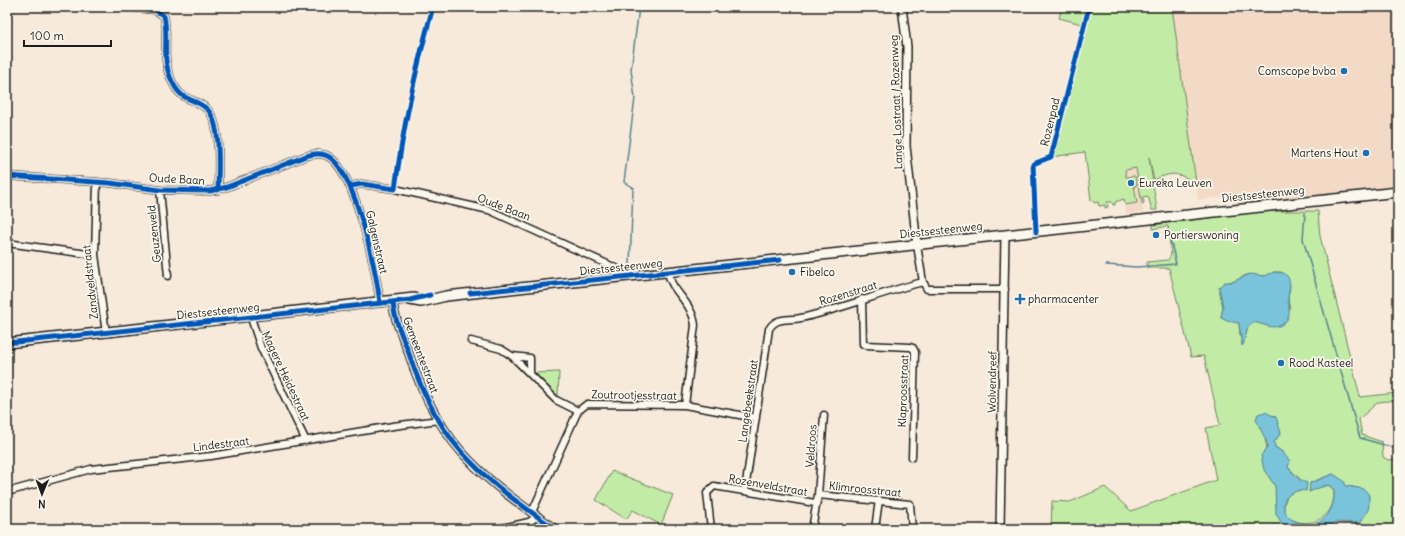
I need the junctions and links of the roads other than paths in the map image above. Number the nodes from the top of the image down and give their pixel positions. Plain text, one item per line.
1 (128, 7) edge
2 (902, 7) edge
3 (7, 176) edge
4 (97, 182) junction
5 (350, 186) junction
6 (160, 190) junction
7 (218, 190) junction
8 (1398, 192) edge
9 (1005, 235) junction
10 (7, 243) edge
11 (917, 245) junction
12 (95, 255) junction
13 (668, 272) junction
14 (168, 276) dead end
15 (619, 277) junction
16 (923, 282) junction
17 (1005, 289) junction
18 (862, 299) junction
19 (393, 302) junction
20 (380, 303) junction
21 (251, 318) junction
22 (778, 320) joint
23 (106, 333) junction
24 (471, 340) dead end
25 (7, 343) edge
26 (512, 356) junction
27 (530, 373) junction
28 (685, 406) junction
29 (578, 411) junction
30 (824, 415) dead end
31 (756, 418) junction
32 (439, 420) junction
33 (306, 441) junction
34 (912, 457) dead end
35 (744, 490) junction
36 (7, 492) edge
37 (818, 494) junction
38 (879, 500) junction
39 (815, 503) junction
40 (535, 514) junction
41 (498, 529) edge
42 (555, 529) edge
43 (711, 529) edge
44 (812, 529) edge
45 (875, 529) edge
46 (912, 529) edge
47 (1000, 529) edge

1 - 7 street
2 - 11 street, Lange Lostraat / Rozenweg
3 - 4 street, Oude Baan
4 - 6 street, Oude Baan
4 - 12 street, Zandveldstraat
5 - 7 street, Oude Baan
5 - 15 street, Oude Baan
5 - 20 street, Galgenstraat
6 - 7 street, Oude Baan
6 - 14 street, Geuzenveld
8 - 9 main road, Diestsesteenweg
9 - 11 main road, Diestsesteenweg
9 - 17 street, Wolvendreef
10 - 12 street
11 - 13 main road, Diestsesteenweg
11 - 16 street
12 - 23 street, Zandveldstraat
13 - 15 main road, Diestsesteenweg
13 - 28 street, Zoutrootjesstraat
15 - 19 main road, Diestsesteenweg
16 - 17 street
16 - 18 street, Rozenstraat
17 - 47 street, Wolvendreef
18 - 22 street, Rozenstraat
18 - 34 street, Klaproosstraat
19 - 20 main road, Diestsesteenweg
19 - 32 street, Gemeentestraat
20 - 21 main road, Diestsesteenweg
21 - 23 main road, Diestsesteenweg
21 - 33 street, Magere Heidestraat
22 - 31 street, Langebeekstraat
23 - 25 main road, Diestsesteenweg
24 - 26 street
26 - 27 street
26 - 27 street
27 - 29 street
28 - 29 street, Zoutrootjesstraat
28 - 31 street
29 - 40 street, Zoutrootjesstraat
30 - 37 street, Veldroos
31 - 35 street, Langebeekstraat
32 - 33 street, Lindestraat
32 - 40 street, Gemeentestraat
33 - 36 street, Lindestraat
35 - 39 street, Rozenveldstraat
35 - 43 street, Rozenveldstraat
37 - 38 street, Klimroosstraat
37 - 39 street, Veldroos
38 - 45 street
38 - 46 street, Klimroosstraat
39 - 44 street, Rozenveldstraat
40 - 41 street
40 - 42 street, Gemeentestraat

